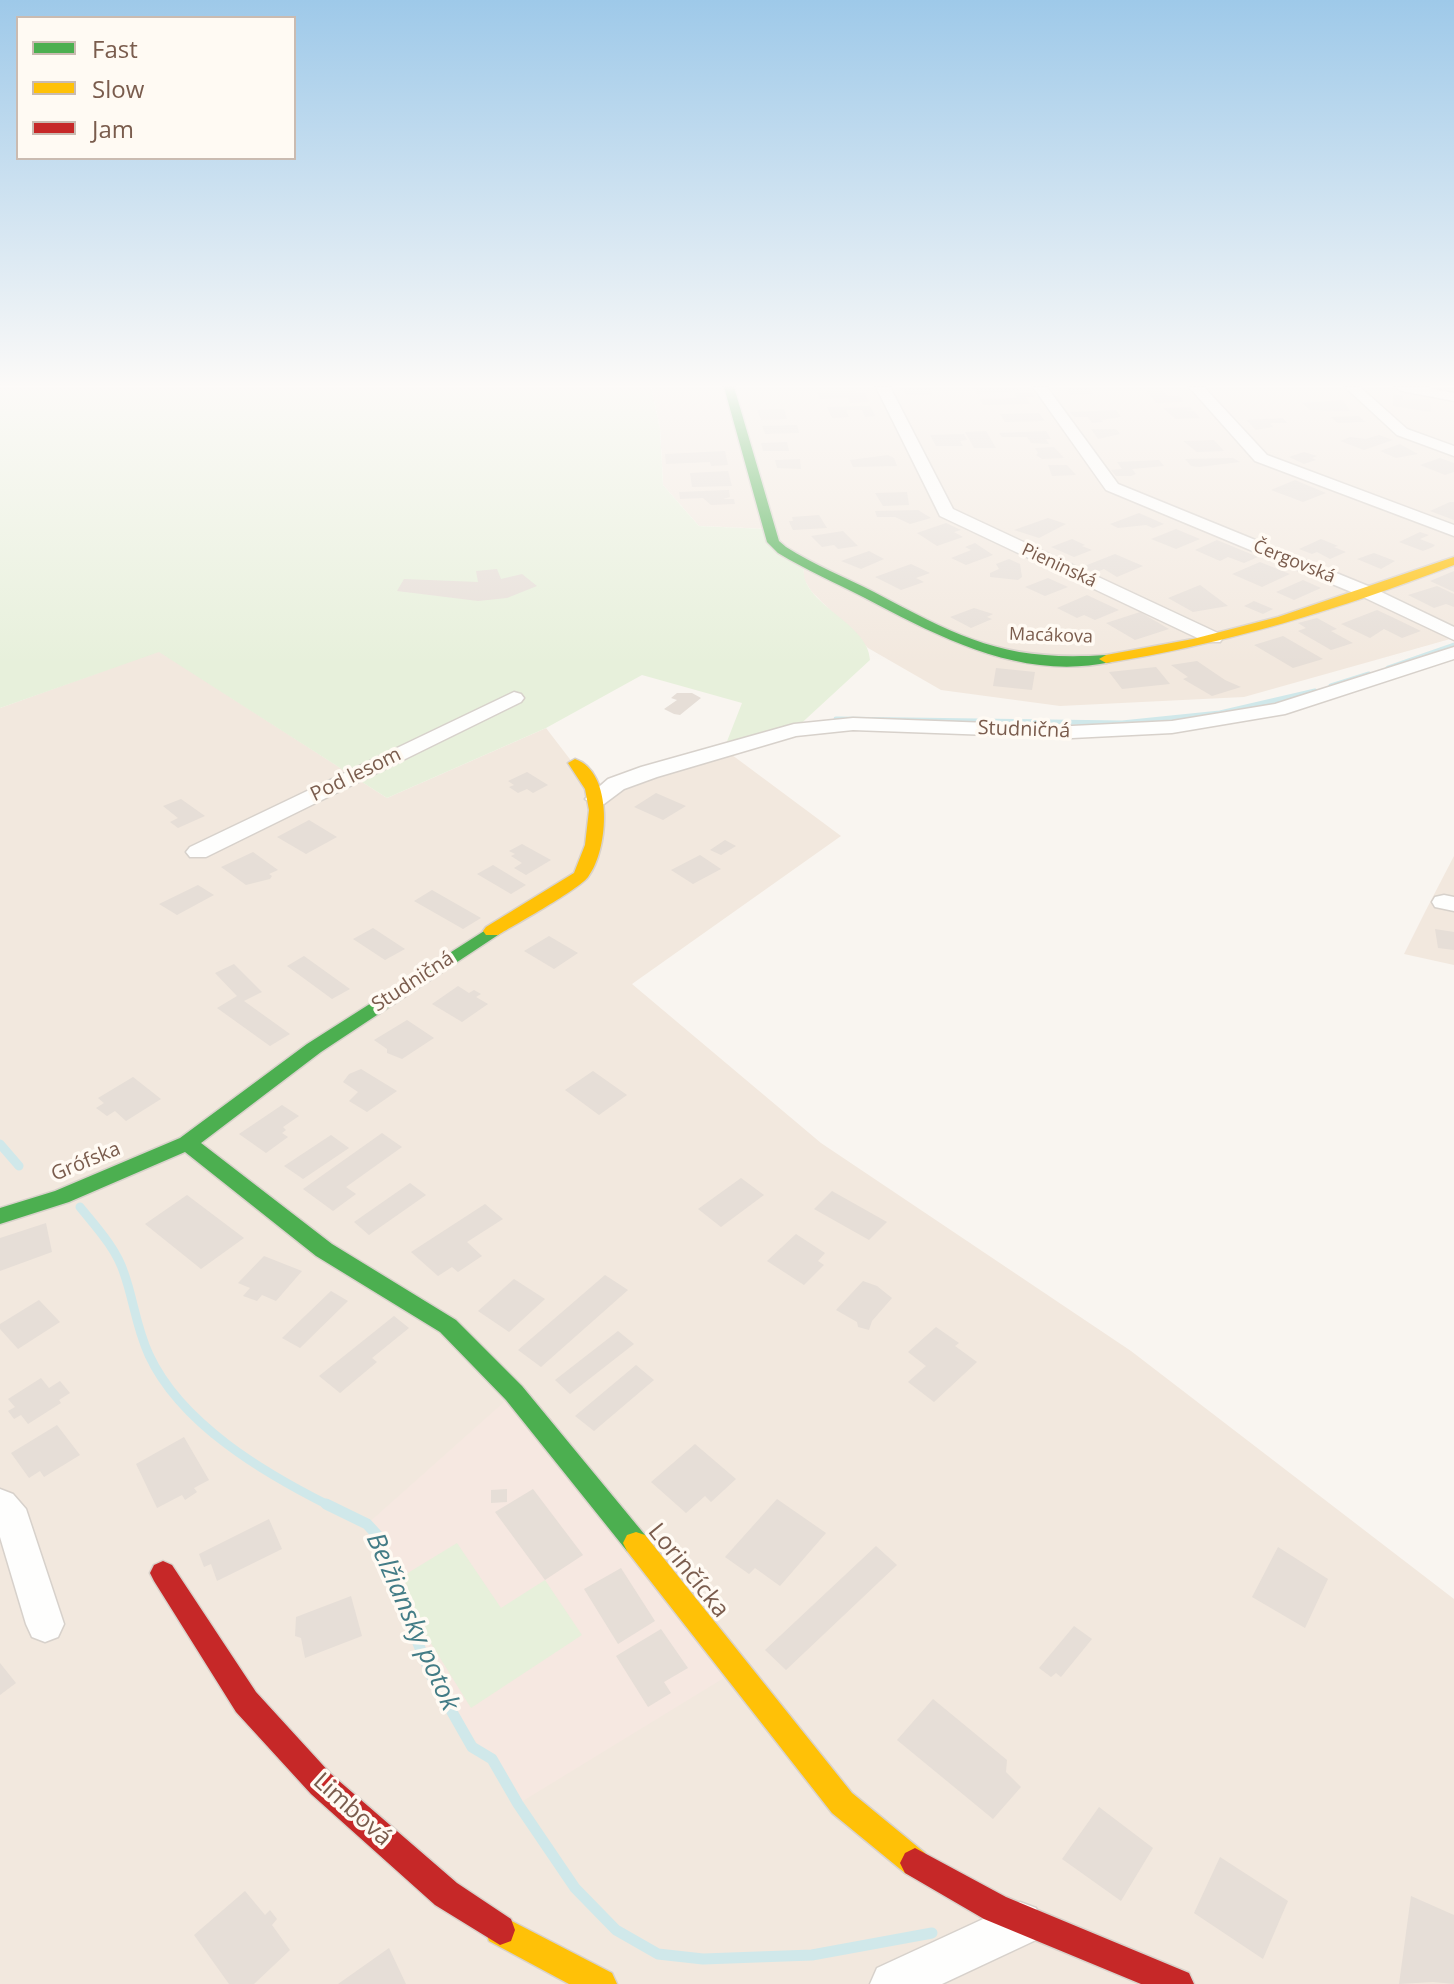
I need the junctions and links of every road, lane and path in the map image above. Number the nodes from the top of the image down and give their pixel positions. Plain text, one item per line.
1 (755, 480) edge
2 (930, 480) edge
3 (1105, 480) edge
4 (1318, 480) edge
5 (1454, 531) edge
6 (1454, 561) edge
7 (1367, 592) junction
8 (1454, 634) edge
9 (1213, 638) junction
10 (1454, 653) edge
11 (514, 698) dead end
12 (575, 763) dead end
13 (596, 799) junction
14 (198, 852) dead end
15 (187, 1143) junction
16 (0, 1216) edge
17 (0, 1505) edge
18 (163, 1573) dead end
19 (45, 1624) dead end
20 (1027, 1921) junction
21 (601, 1984) edge
22 (893, 1984) edge
23 (1178, 1984) edge

1 - 9 street, Macákova
2 - 9 street, Pieninská
3 - 7 street, Čergovská
4 - 5 street
6 - 7 street, Macákova
7 - 8 street, Čergovská
7 - 9 street, Macákova
10 - 13 street, Studničná
11 - 14 street, Pod lesom
12 - 13 street
13 - 15 street, Studničná
15 - 16 street, Grófska
15 - 20 street, Lorinčícka
17 - 19 street
18 - 21 street, Limbová
20 - 22 street
20 - 23 street, Lorinčícka

